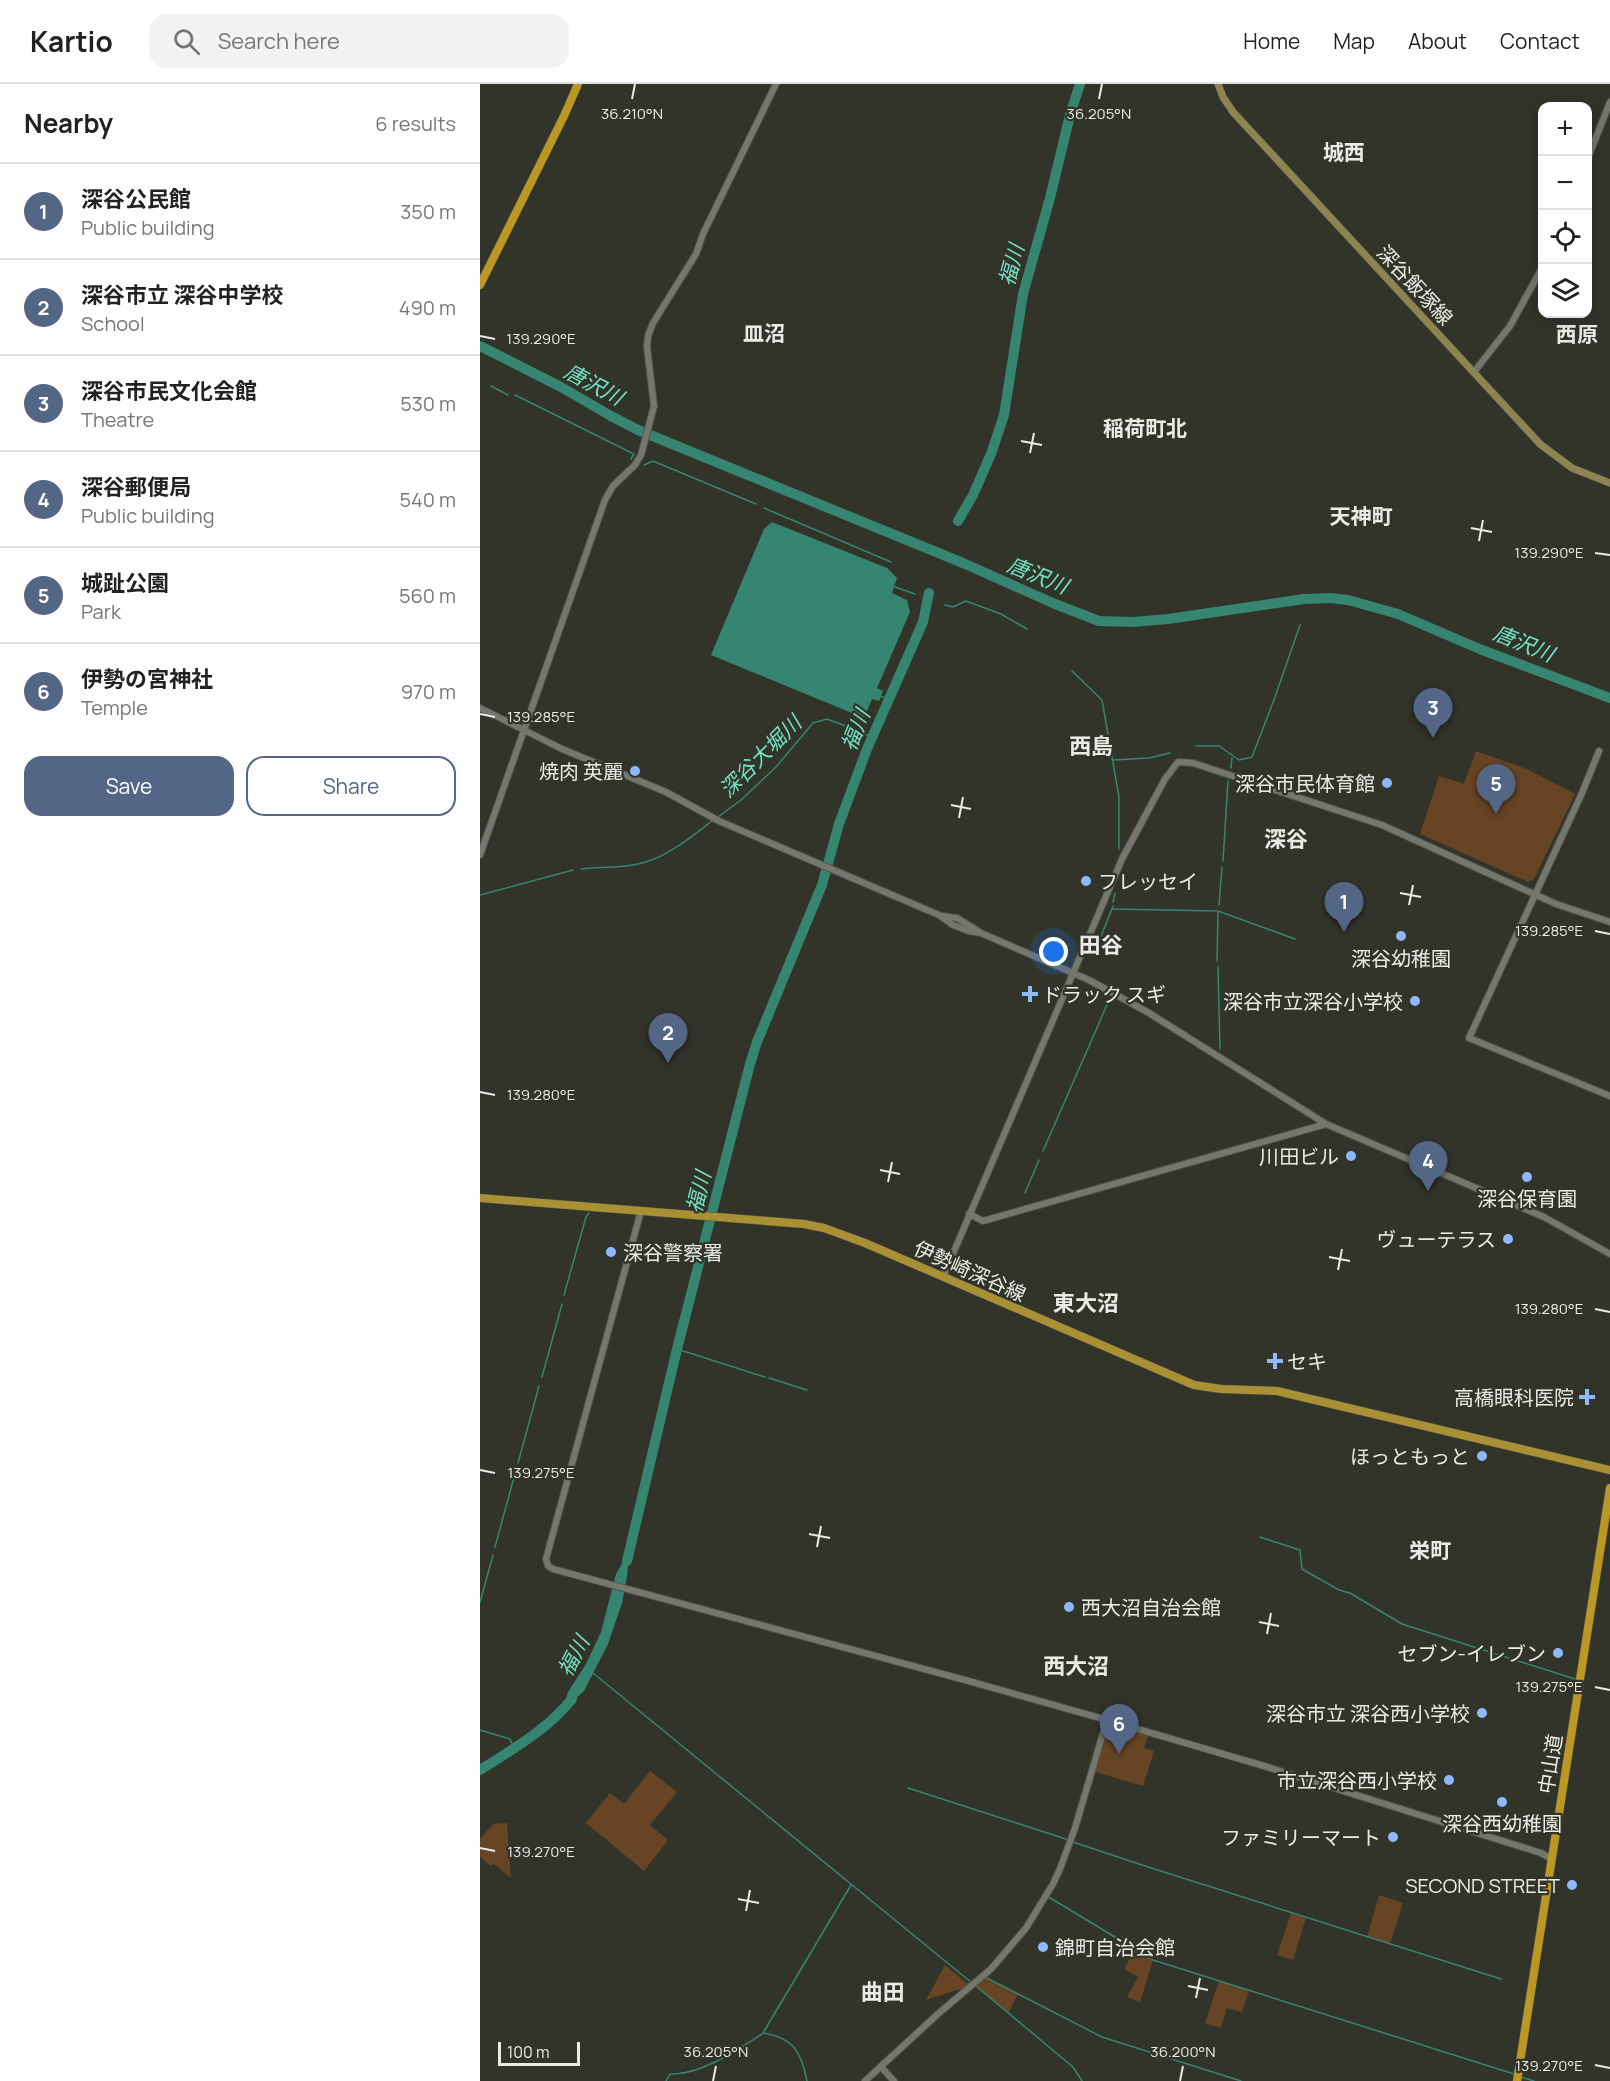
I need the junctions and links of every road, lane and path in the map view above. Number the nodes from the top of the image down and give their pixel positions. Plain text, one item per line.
1 (578, 84) edge
2 (776, 84) edge
3 (1218, 84) edge
4 (1610, 102) edge
5 (1588, 156) edge
6 (1538, 275) edge
7 (480, 285) edge
8 (1474, 372) junction
9 (1610, 483) edge
10 (480, 708) edge
11 (524, 731) junction
12 (1599, 752) dead end
13 (480, 855) edge
14 (1535, 894) junction
15 (1610, 922) edge
16 (1072, 972) junction
17 (1610, 1096) edge
18 (1326, 1124) junction
19 (480, 1198) edge
20 (641, 1211) junction
21 (969, 1214) junction
22 (1610, 1254) edge
23 (943, 1278) junction
24 (1610, 1470) edge
25 (1610, 1488) edge
26 (1107, 1720) junction
27 (1552, 1858) junction
28 (881, 2067) junction
29 (865, 2081) edge
30 (894, 2081) edge
31 (1517, 2081) edge

1 - 7 highway
2 - 11 street
3 - 8 main road, 深谷飯塚線
4 - 5 street
6 - 8 street
8 - 9 main road, 深谷飯塚線
10 - 11 street
11 - 13 street
11 - 16 street
12 - 14 street
14 - 15 street
14 - 16 street
14 - 17 street
16 - 18 street
16 - 21 street
18 - 21 street
18 - 22 street
19 - 20 main road, 伊勢崎深谷線
20 - 23 main road, 伊勢崎深谷線
20 - 26 street
21 - 23 street
23 - 24 main road, 伊勢崎深谷線
25 - 27 highway, 中山道
26 - 27 street
26 - 28 street
27 - 31 highway, 中山道
28 - 29 street
28 - 30 street

